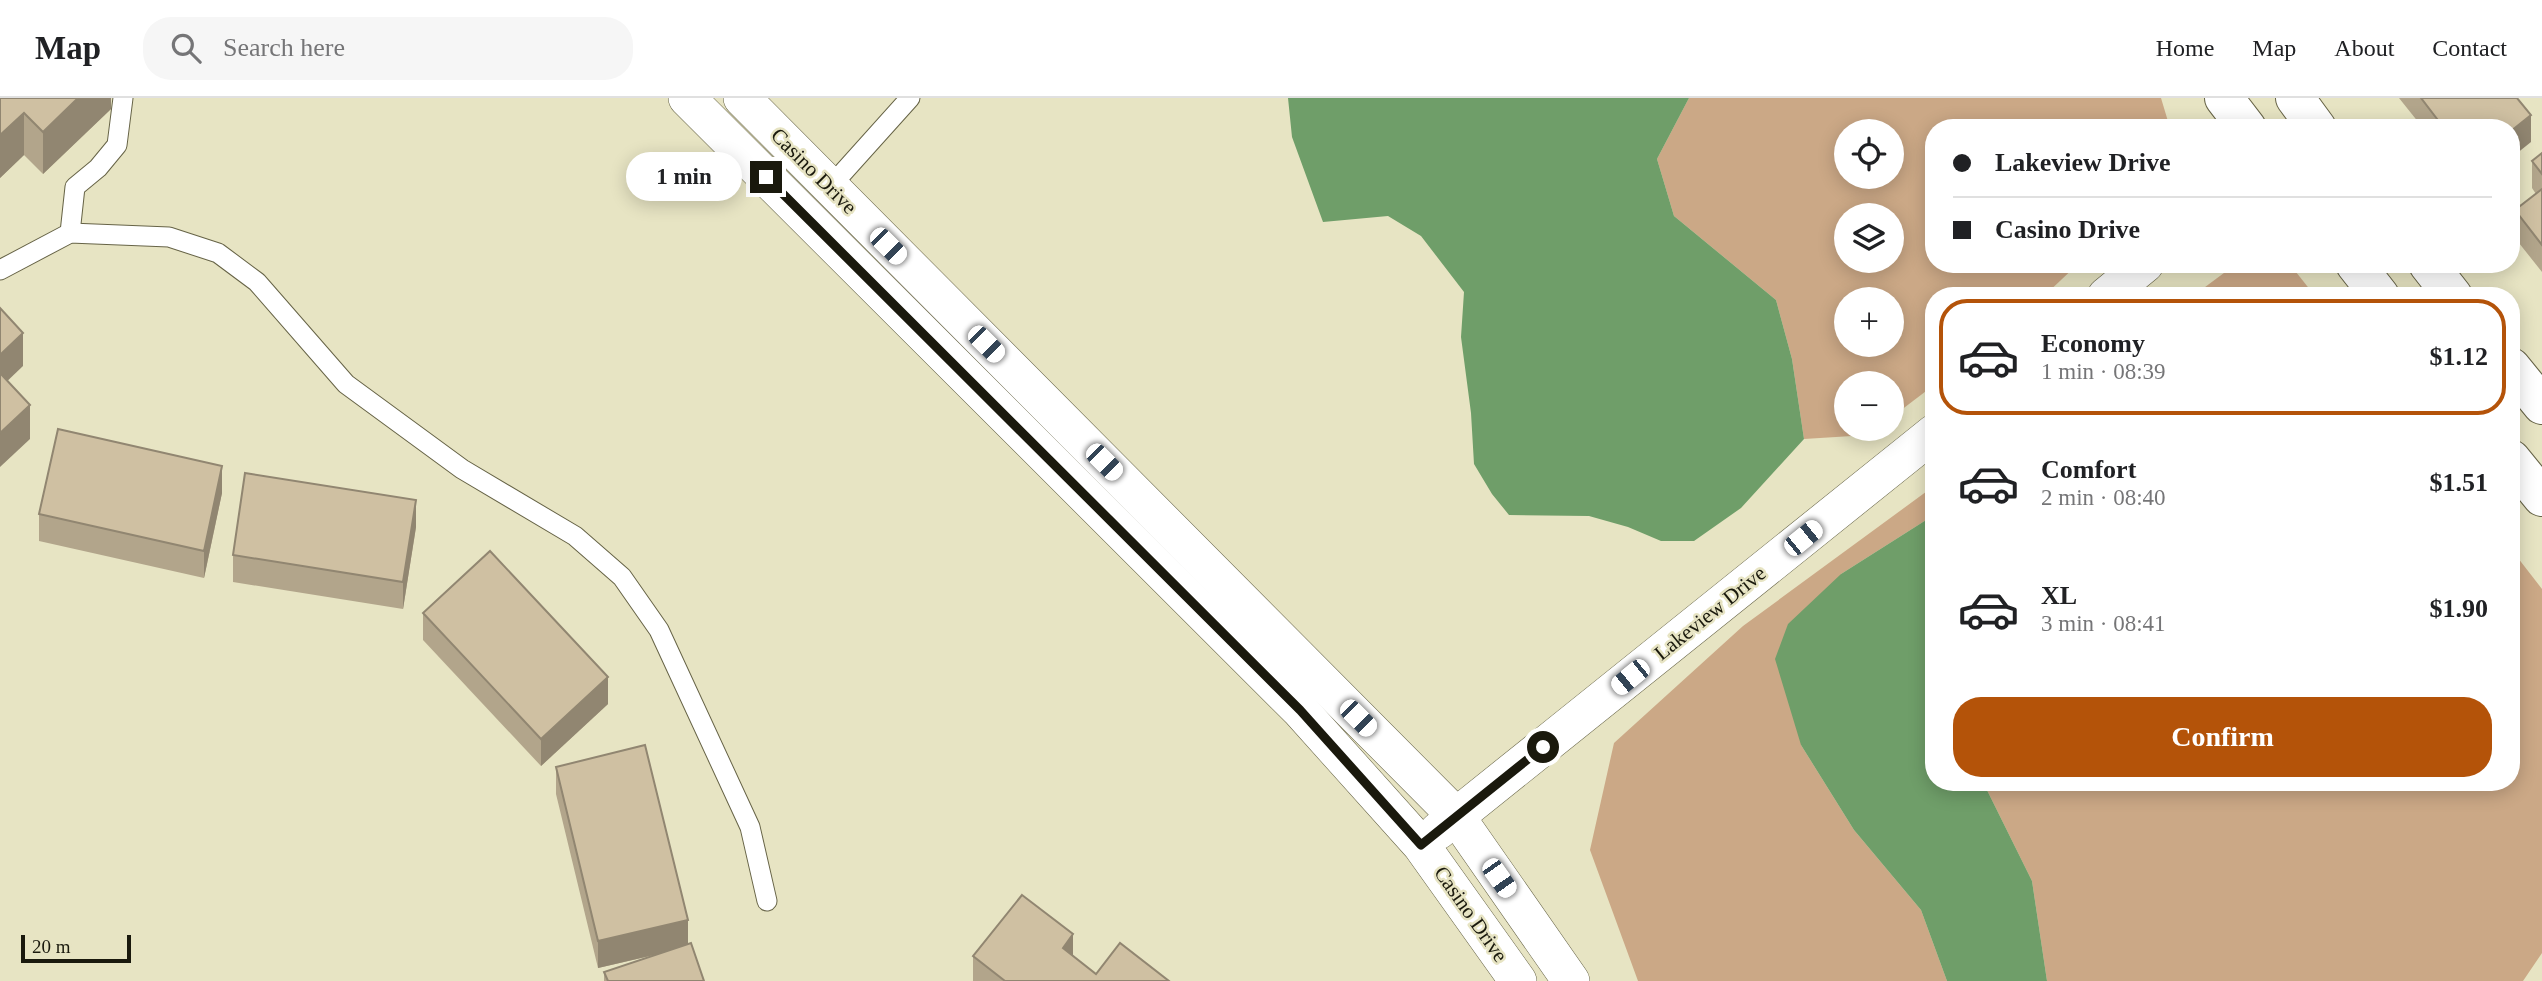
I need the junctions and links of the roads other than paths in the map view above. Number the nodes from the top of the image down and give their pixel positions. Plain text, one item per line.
1 (124, 98) edge
2 (687, 98) edge
3 (741, 98) edge
4 (911, 98) edge
5 (2224, 98) edge
6 (2295, 98) edge
7 (2240, 119) edge
8 (2310, 119) edge
9 (830, 187) junction
10 (70, 233) junction
11 (0, 270) edge
12 (2134, 273) edge
13 (2362, 273) edge
14 (2435, 273) edge
15 (2117, 287) edge
16 (2373, 287) edge
17 (2446, 287) edge
18 (2520, 378) edge
19 (2542, 405) edge
20 (1925, 440) edge
21 (2520, 470) edge
22 (2542, 498) edge
23 (1456, 816) junction
24 (1421, 845) junction
25 (767, 901) dead end
26 (1518, 981) edge
27 (1571, 981) edge

1 - 10 lane
2 - 24 street, Casino Drive
3 - 9 street, Casino Drive
4 - 9 lane
5 - 7 street
6 - 8 street
9 - 23 street, Casino Drive
10 - 11 lane
10 - 25 lane
12 - 15 street
13 - 16 street
14 - 17 street
18 - 19 street
20 - 23 street, Lakeview Drive
21 - 22 street
23 - 24 street, Lakeview Drive
23 - 27 street, Casino Drive
24 - 26 street, Casino Drive

